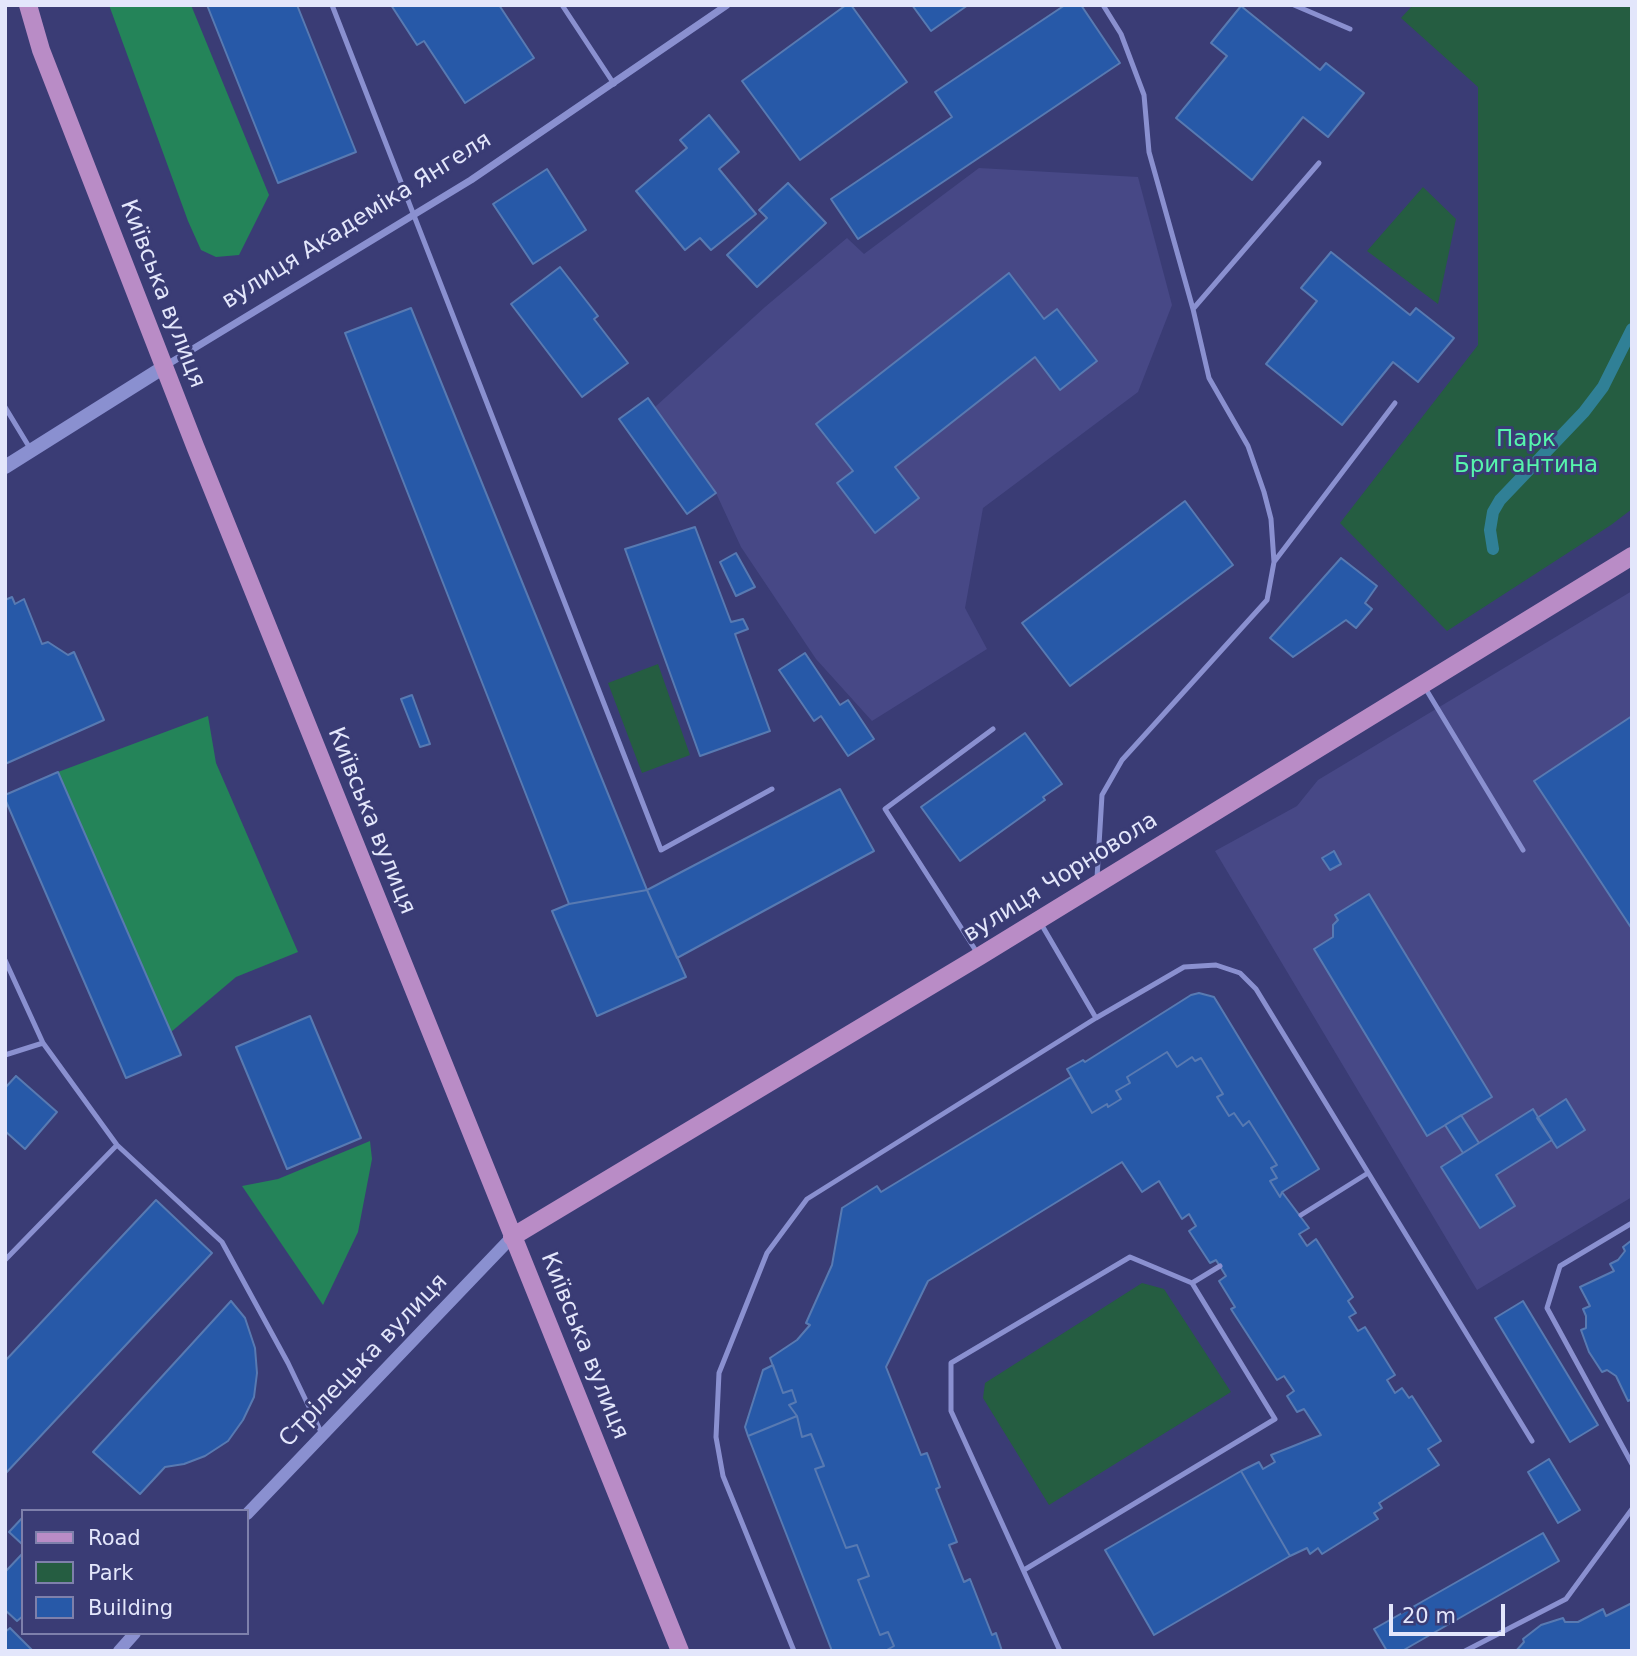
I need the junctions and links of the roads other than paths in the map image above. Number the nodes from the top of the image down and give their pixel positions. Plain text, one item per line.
1 (28, 5) edge
2 (332, 5) edge
3 (562, 5) edge
4 (727, 5) edge
5 (1103, 5) edge
6 (1294, 5) edge
7 (1350, 29) dead end
8 (614, 84) junction
9 (1319, 163) dead end
10 (413, 214) junction
11 (1193, 309) junction
12 (164, 367) junction
13 (1395, 403) dead end
14 (5, 407) edge
15 (31, 450) junction
16 (5, 467) edge
17 (1632, 556) edge
18 (1274, 562) junction
19 (1423, 683) junction
20 (993, 729) dead end
21 (772, 789) dead end
22 (1523, 850) dead end
23 (1097, 884) junction
24 (1038, 919) junction
25 (980, 956) junction
26 (5, 960) edge
27 (1097, 1018) junction
28 (43, 1043) junction
29 (5, 1055) edge
30 (117, 1145) junction
31 (1368, 1173) junction
32 (1301, 1215) dead end
33 (1632, 1223) edge
34 (512, 1237) junction
35 (5, 1260) edge
36 (1220, 1266) dead end
37 (1192, 1283) junction
38 (322, 1434) junction
39 (1532, 1441) dead end
40 (1632, 1464) edge
41 (1632, 1509) edge
42 (248, 1513) edge
43 (1024, 1570) junction
44 (133, 1635) edge
45 (119, 1651) edge
46 (680, 1651) edge
47 (794, 1651) edge
48 (1060, 1651) edge
49 (1465, 1651) edge

1 - 12 main road, Київська вулиця
2 - 10 lane
3 - 8 lane
4 - 8 street, вулиця Академіка Янгеля
5 - 11 lane
6 - 7 lane
8 - 10 street, вулиця Академіка Янгеля
9 - 11 lane
10 - 12 street, вулиця Академіка Янгеля
10 - 21 lane
11 - 18 lane
12 - 15 main road, вулиця Академіка Янгеля
12 - 34 main road, Київська вулиця
13 - 18 lane
14 - 15 lane
15 - 16 main road, вулиця Академіка Янгеля
17 - 19 main road, вулиця Чорновола
18 - 23 lane
19 - 22 lane
19 - 23 main road, вулиця Чорновола
20 - 25 lane
23 - 24 main road, вулиця Чорновола
24 - 25 main road, вулиця Чорновола
24 - 27 lane
25 - 34 main road, вулиця Чорновола
26 - 28 lane
27 - 31 lane
27 - 47 lane
28 - 29 lane
28 - 30 lane
30 - 35 lane
30 - 38 lane
31 - 32 lane
31 - 39 lane
33 - 40 lane
34 - 38 street, Стрілецька вулиця
34 - 46 main road, Київська вулиця
36 - 37 lane
37 - 43 lane
37 - 43 lane
38 - 42 street, Стрілецька вулиця
41 - 49 lane
43 - 48 lane
44 - 45 street

